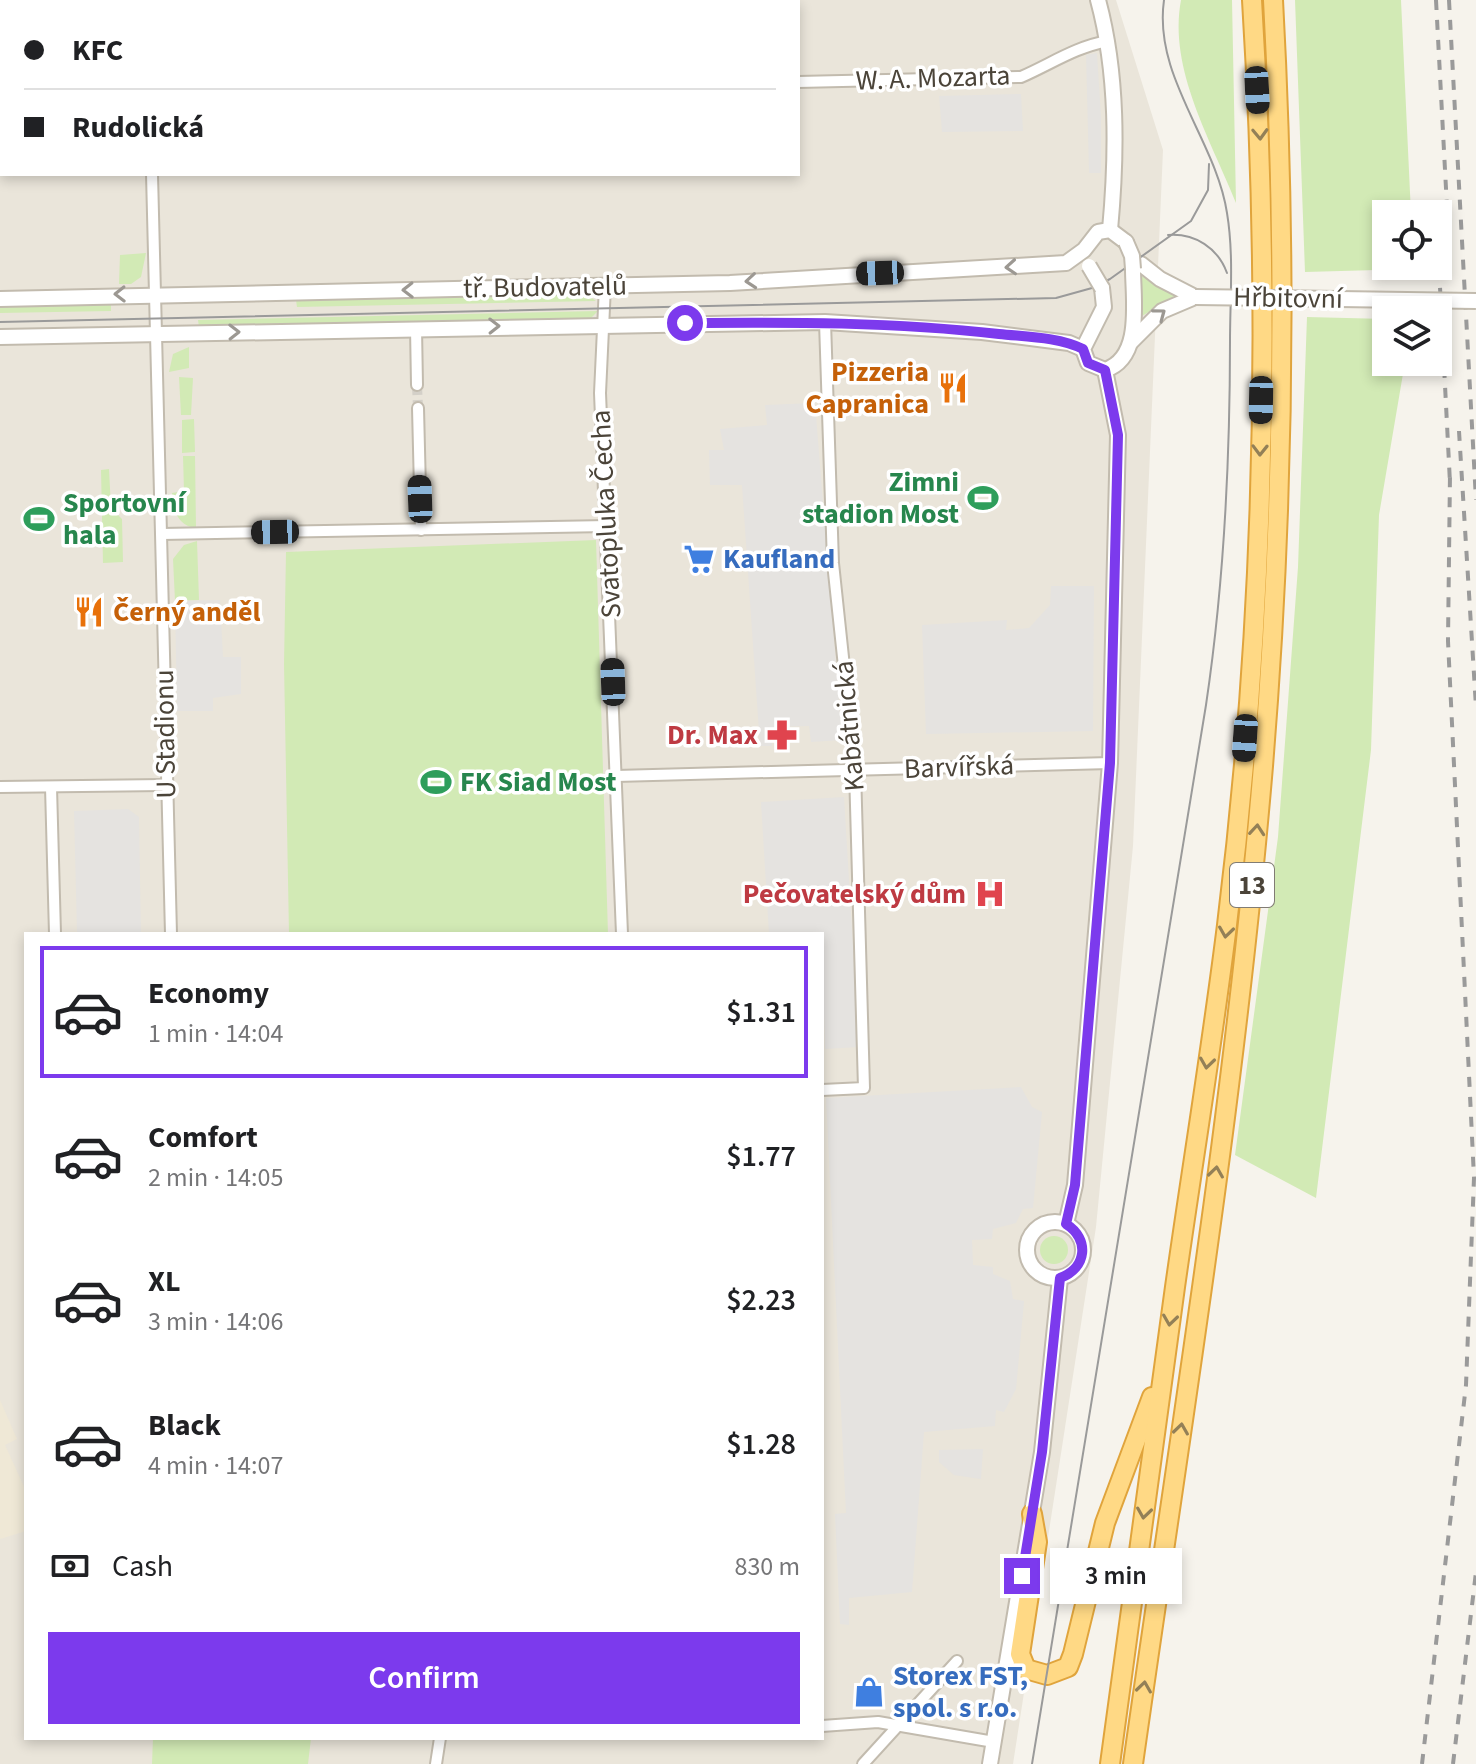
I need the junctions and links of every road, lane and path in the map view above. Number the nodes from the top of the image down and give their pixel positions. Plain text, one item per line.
1 (1098, 0) edge
2 (1252, 0) edge
3 (1273, 0) edge
4 (1108, 41) junction
5 (800, 82) edge
6 (152, 176) edge
7 (1110, 230) junction
8 (1084, 250) junction
9 (1133, 258) junction
10 (605, 286) junction
11 (152, 294) junction
12 (1195, 297) junction
13 (0, 299) edge
14 (1476, 301) edge
15 (825, 322) junction
16 (601, 324) junction
17 (416, 328) junction
18 (156, 336) junction
19 (0, 337) edge
20 (1131, 342) junction
21 (1083, 349) junction
22 (1105, 370) junction
23 (417, 385) tunnel mouth
24 (418, 408) tunnel mouth
25 (608, 526) junction
26 (421, 530) junction
27 (162, 534) junction
28 (1110, 763) junction
29 (855, 770) junction
30 (616, 776) junction
31 (164, 785) junction
32 (0, 787) edge
33 (51, 787) junction
34 (55, 932) edge
35 (171, 932) edge
36 (622, 932) edge
37 (824, 1090) edge
38 (1066, 1224) junction
39 (1060, 1278) junction
40 (1165, 1353) junction
41 (1032, 1514) junction
42 (957, 1661) dead end
43 (824, 1726) edge
44 (899, 1726) junction
45 (440, 1740) edge
46 (994, 1742) junction
47 (436, 1764) edge
48 (863, 1764) edge
49 (990, 1764) edge
50 (1110, 1764) edge
51 (1133, 1764) edge

1 - 4 street
2 -> 40 highway, 13
51 -> 3 highway, 13
4 - 5 street, W. A. Mozarta
4 - 7 street
6 - 11 street, U Stadionu
7 - 8 street, tř. Budovatelů
7 - 9 street
8 -> 10 street, tř. Budovatelů
8 - 21 street, bridge
9 - 12 street
9 - 20 street
10 -> 11 street, tř. Budovatelů
10 - 16 street, Svatopluka Čecha
11 -> 13 street, tř. Budovatelů
11 - 18 street, U Stadionu
12 - 14 street, Hřbitovní, bridge
20 -> 12 street
15 - 16 street, tř. Budovatelů
15 - 21 street, tř. Budovatelů
15 - 29 street, Kabátnická
17 -> 16 street, tř. Budovatelů
16 - 25 street, Svatopluka Čecha
18 -> 17 street, tř. Budovatelů
17 - 23 street
18 - 19 street, tř. Budovatelů
18 - 27 street, U Stadionu
20 - 22 street
21 - 22 street
22 - 28 street
24 - 26 street
25 - 26 street
25 - 30 street, Svatopluka Čecha
26 - 27 street
27 - 31 street, U Stadionu
28 - 29 street, Barvířská
28 - 38 street
29 - 30 street, Barvířská
29 - 37 street, Kabátnická
30 - 36 street, Svatopluka Čecha
31 - 33 street
31 - 35 street, U Stadionu
32 - 33 street
33 - 34 street
38 - 39 street
38 - 39 street
39 - 41 street
40 - 41 highway
40 -> 50 highway, 13
41 - 46 street
42 - 44 street
43 - 44 street
44 - 46 street
44 - 48 street
45 - 47 street
46 - 49 street

